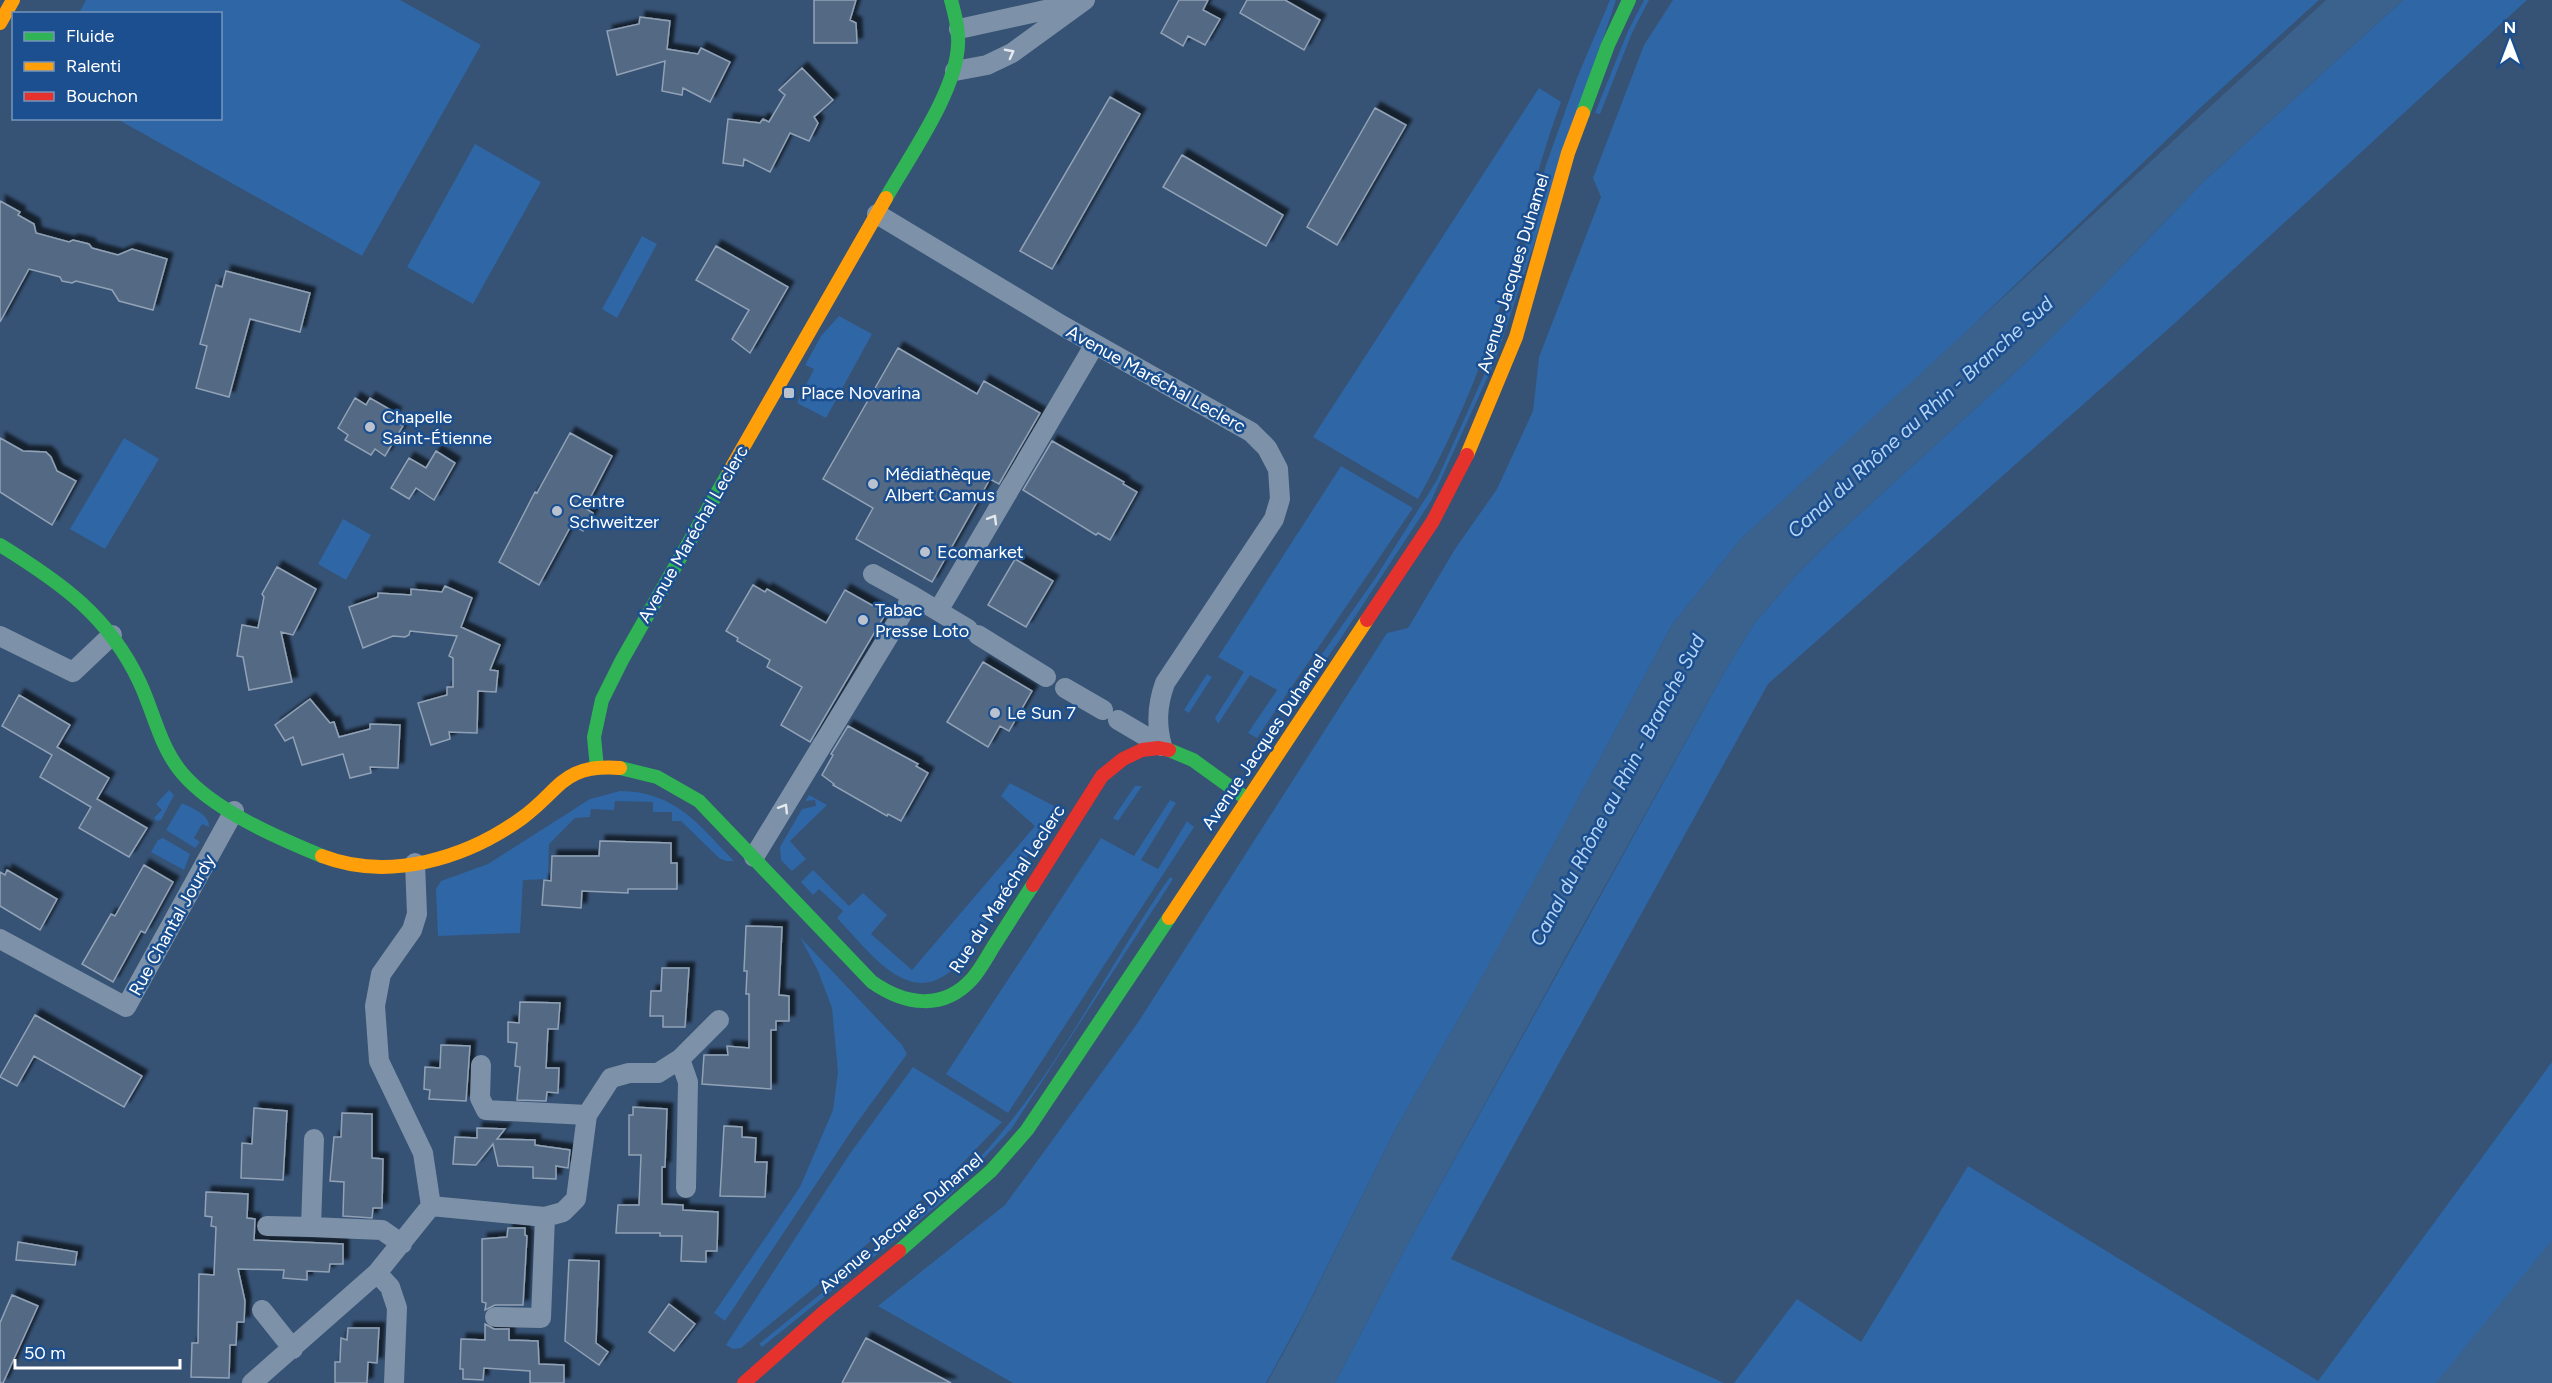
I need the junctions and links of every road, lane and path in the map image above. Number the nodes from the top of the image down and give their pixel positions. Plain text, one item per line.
1 (13, 0) edge
2 (951, 0) edge
3 (1629, 0) edge
4 (1083, 1) edge
5 (0, 23) edge
6 (959, 29) junction
7 (955, 70) junction
8 (877, 214) junction
9 (1095, 344) junction
10 (0, 545) edge
11 (873, 574) dead end
12 (913, 596) junction
13 (938, 611) junction
14 (112, 635) junction
15 (0, 636) edge
16 (1046, 676) dead end
17 (1065, 688) dead end
18 (1162, 746) junction
19 (597, 768) junction
20 (1247, 799) junction
21 (234, 811) junction
22 (753, 857) junction
23 (415, 863) junction
24 (0, 939) edge
25 (719, 1020) dead end
26 (680, 1059) junction
27 (481, 1065) dead end
28 (587, 1115) junction
29 (314, 1139) dead end
30 (686, 1188) dead end
31 (431, 1206) junction
32 (545, 1217) junction
33 (267, 1226) dead end
34 (311, 1227) junction
35 (402, 1244) junction
36 (377, 1273) junction
37 (262, 1310) dead end
38 (495, 1317) dead end
39 (293, 1349) junction
40 (252, 1383) edge
41 (394, 1383) edge
42 (744, 1383) edge

1 - 5 street
2 - 6 street, Avenue Maréchal Leclerc
3 - 20 street, Avenue Jacques Duhamel
4 - 6 street
7 -> 4 street
6 - 7 street, Avenue Maréchal Leclerc
7 - 8 street, Avenue Maréchal Leclerc
8 - 9 street, Avenue Maréchal Leclerc
8 - 19 street, Avenue Maréchal Leclerc
13 -> 9 street
9 - 18 street, Avenue Maréchal Leclerc
10 - 14 street
11 - 12 street
12 - 13 street
22 -> 12 street
13 - 16 street
14 - 15 street
14 - 21 street
17 - 18 street
18 - 20 street
18 - 22 street, Rue du Maréchal Leclerc
19 - 22 street, Rue du Maréchal Leclerc
19 - 23 street
20 - 42 street, Avenue Jacques Duhamel
21 - 23 street
21 - 24 street, Rue Chantal Jourdy
23 - 31 street
25 - 26 street
26 - 28 street
26 - 30 street
27 - 28 street
28 - 32 street
29 - 34 street
31 - 32 street
31 - 35 street
32 - 38 street
33 - 34 street
34 - 35 street
35 - 36 street
36 - 39 street
36 - 41 street
37 - 39 street
39 - 40 street

